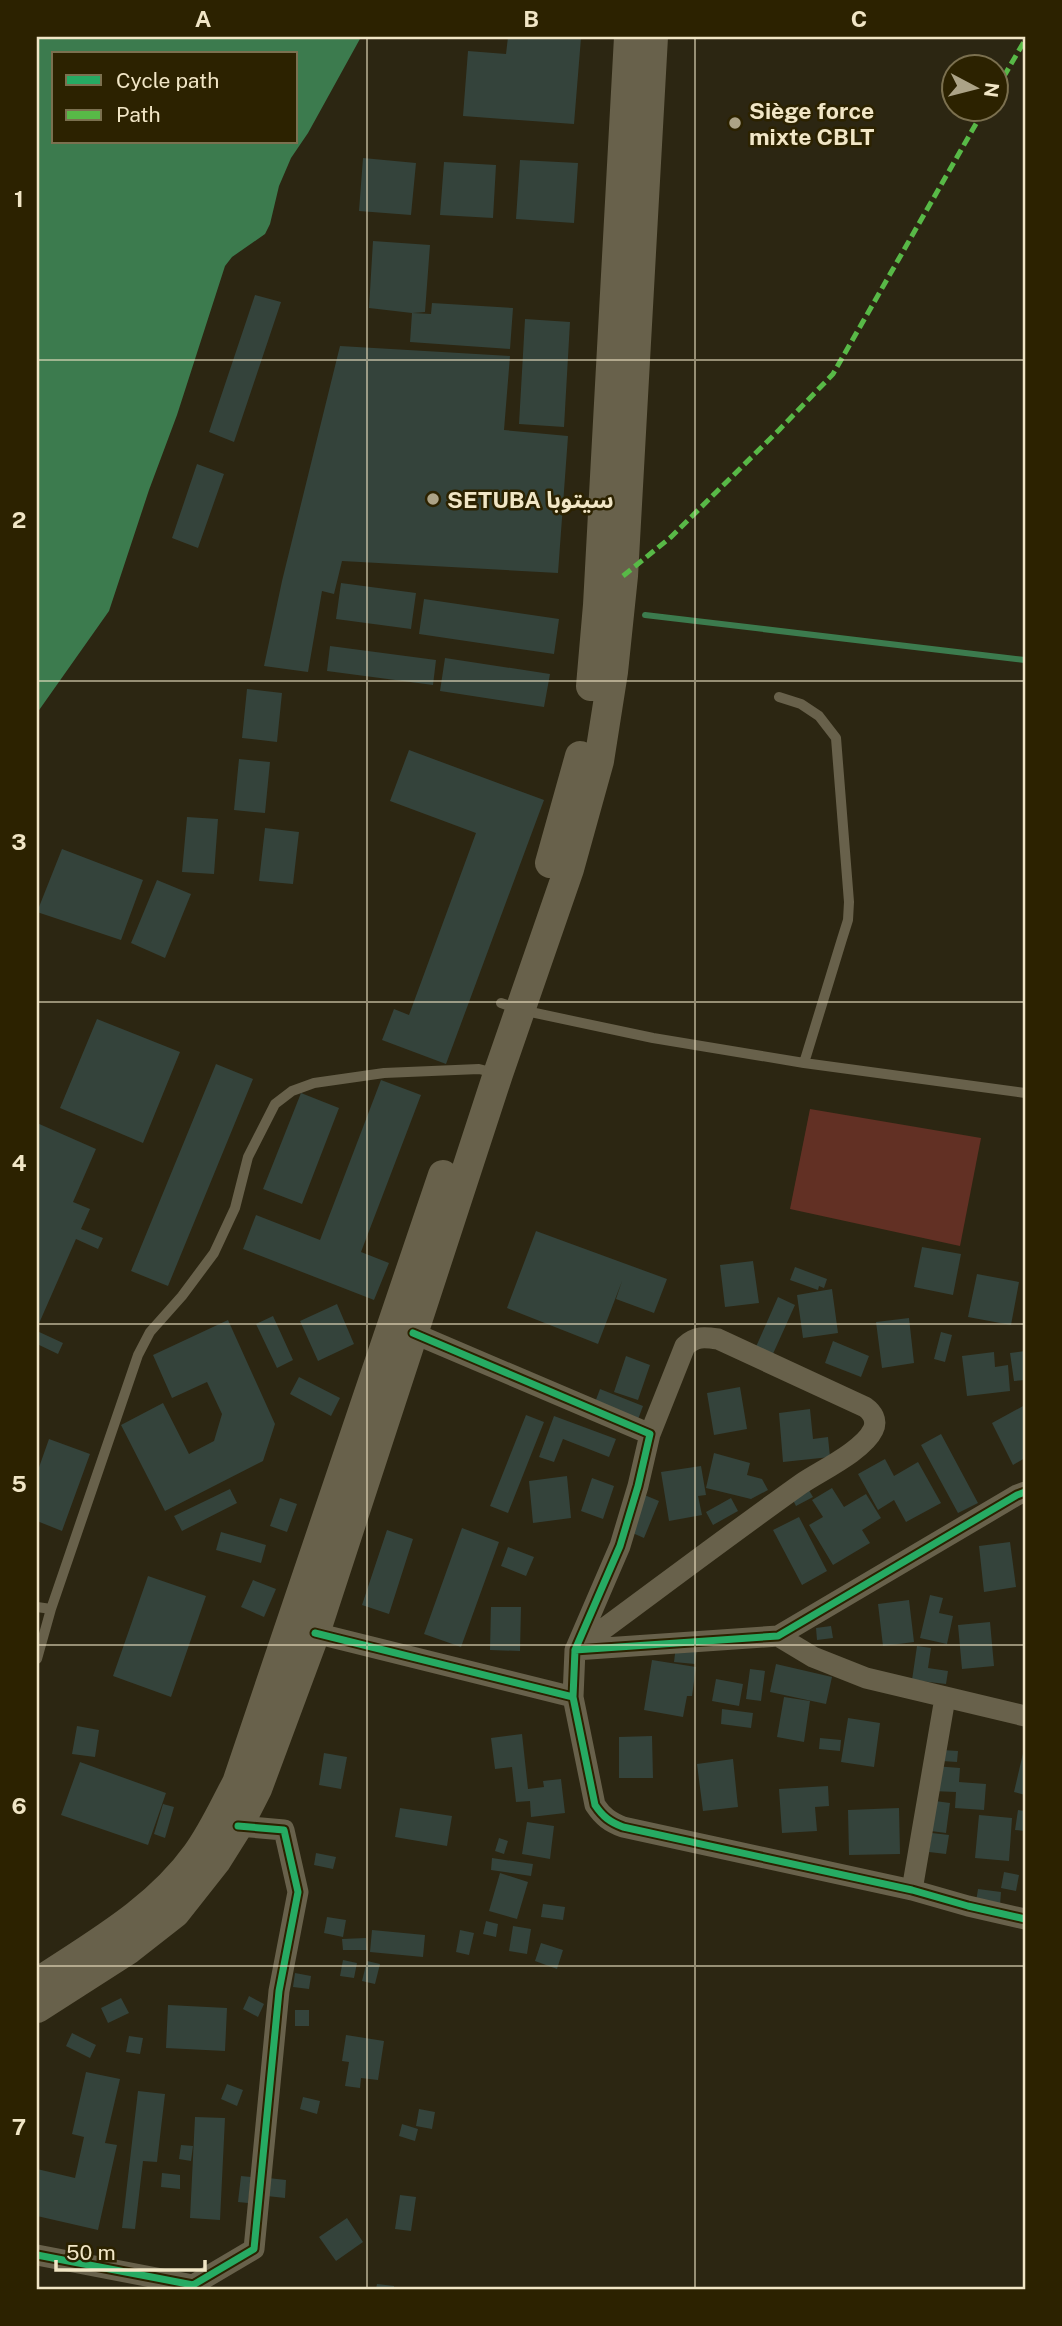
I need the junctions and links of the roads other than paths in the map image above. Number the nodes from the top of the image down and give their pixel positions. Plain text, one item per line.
1 (629, 37) edge
2 (653, 37) edge
3 (779, 697) dead end
4 (511, 1007) junction
5 (804, 1063) junction
6 (489, 1072) junction
7 (1025, 1093) edge
8 (400, 1348) junction
9 (650, 1434) junction
10 (1025, 1492) edge
11 (37, 1607) edge
12 (51, 1609) junction
13 (314, 1633) junction
14 (778, 1636) junction
15 (575, 1650) junction
16 (37, 1659) edge
17 (573, 1697) junction
18 (945, 1698) junction
19 (1025, 1716) edge
20 (238, 1826) junction
21 (912, 1890) junction
22 (1025, 1919) edge
23 (37, 1983) edge
24 (37, 2008) edge
25 (37, 2255) edge

1 - 4 main road
2 - 4 main road
3 - 5 lane
4 - 5 lane
4 - 6 main road
5 - 7 lane
6 - 8 main road
6 - 12 lane
8 - 9 street
8 - 13 main road
8 - 23 main road
9 - 15 street
9 - 15 street
10 - 14 street
11 - 12 lane
12 - 16 lane
13 - 17 street
13 - 20 main road
14 - 15 street
14 - 18 street
15 - 17 street
17 - 21 street
18 - 19 street
18 - 21 street
20 - 24 main road
20 - 25 street
21 - 22 street

